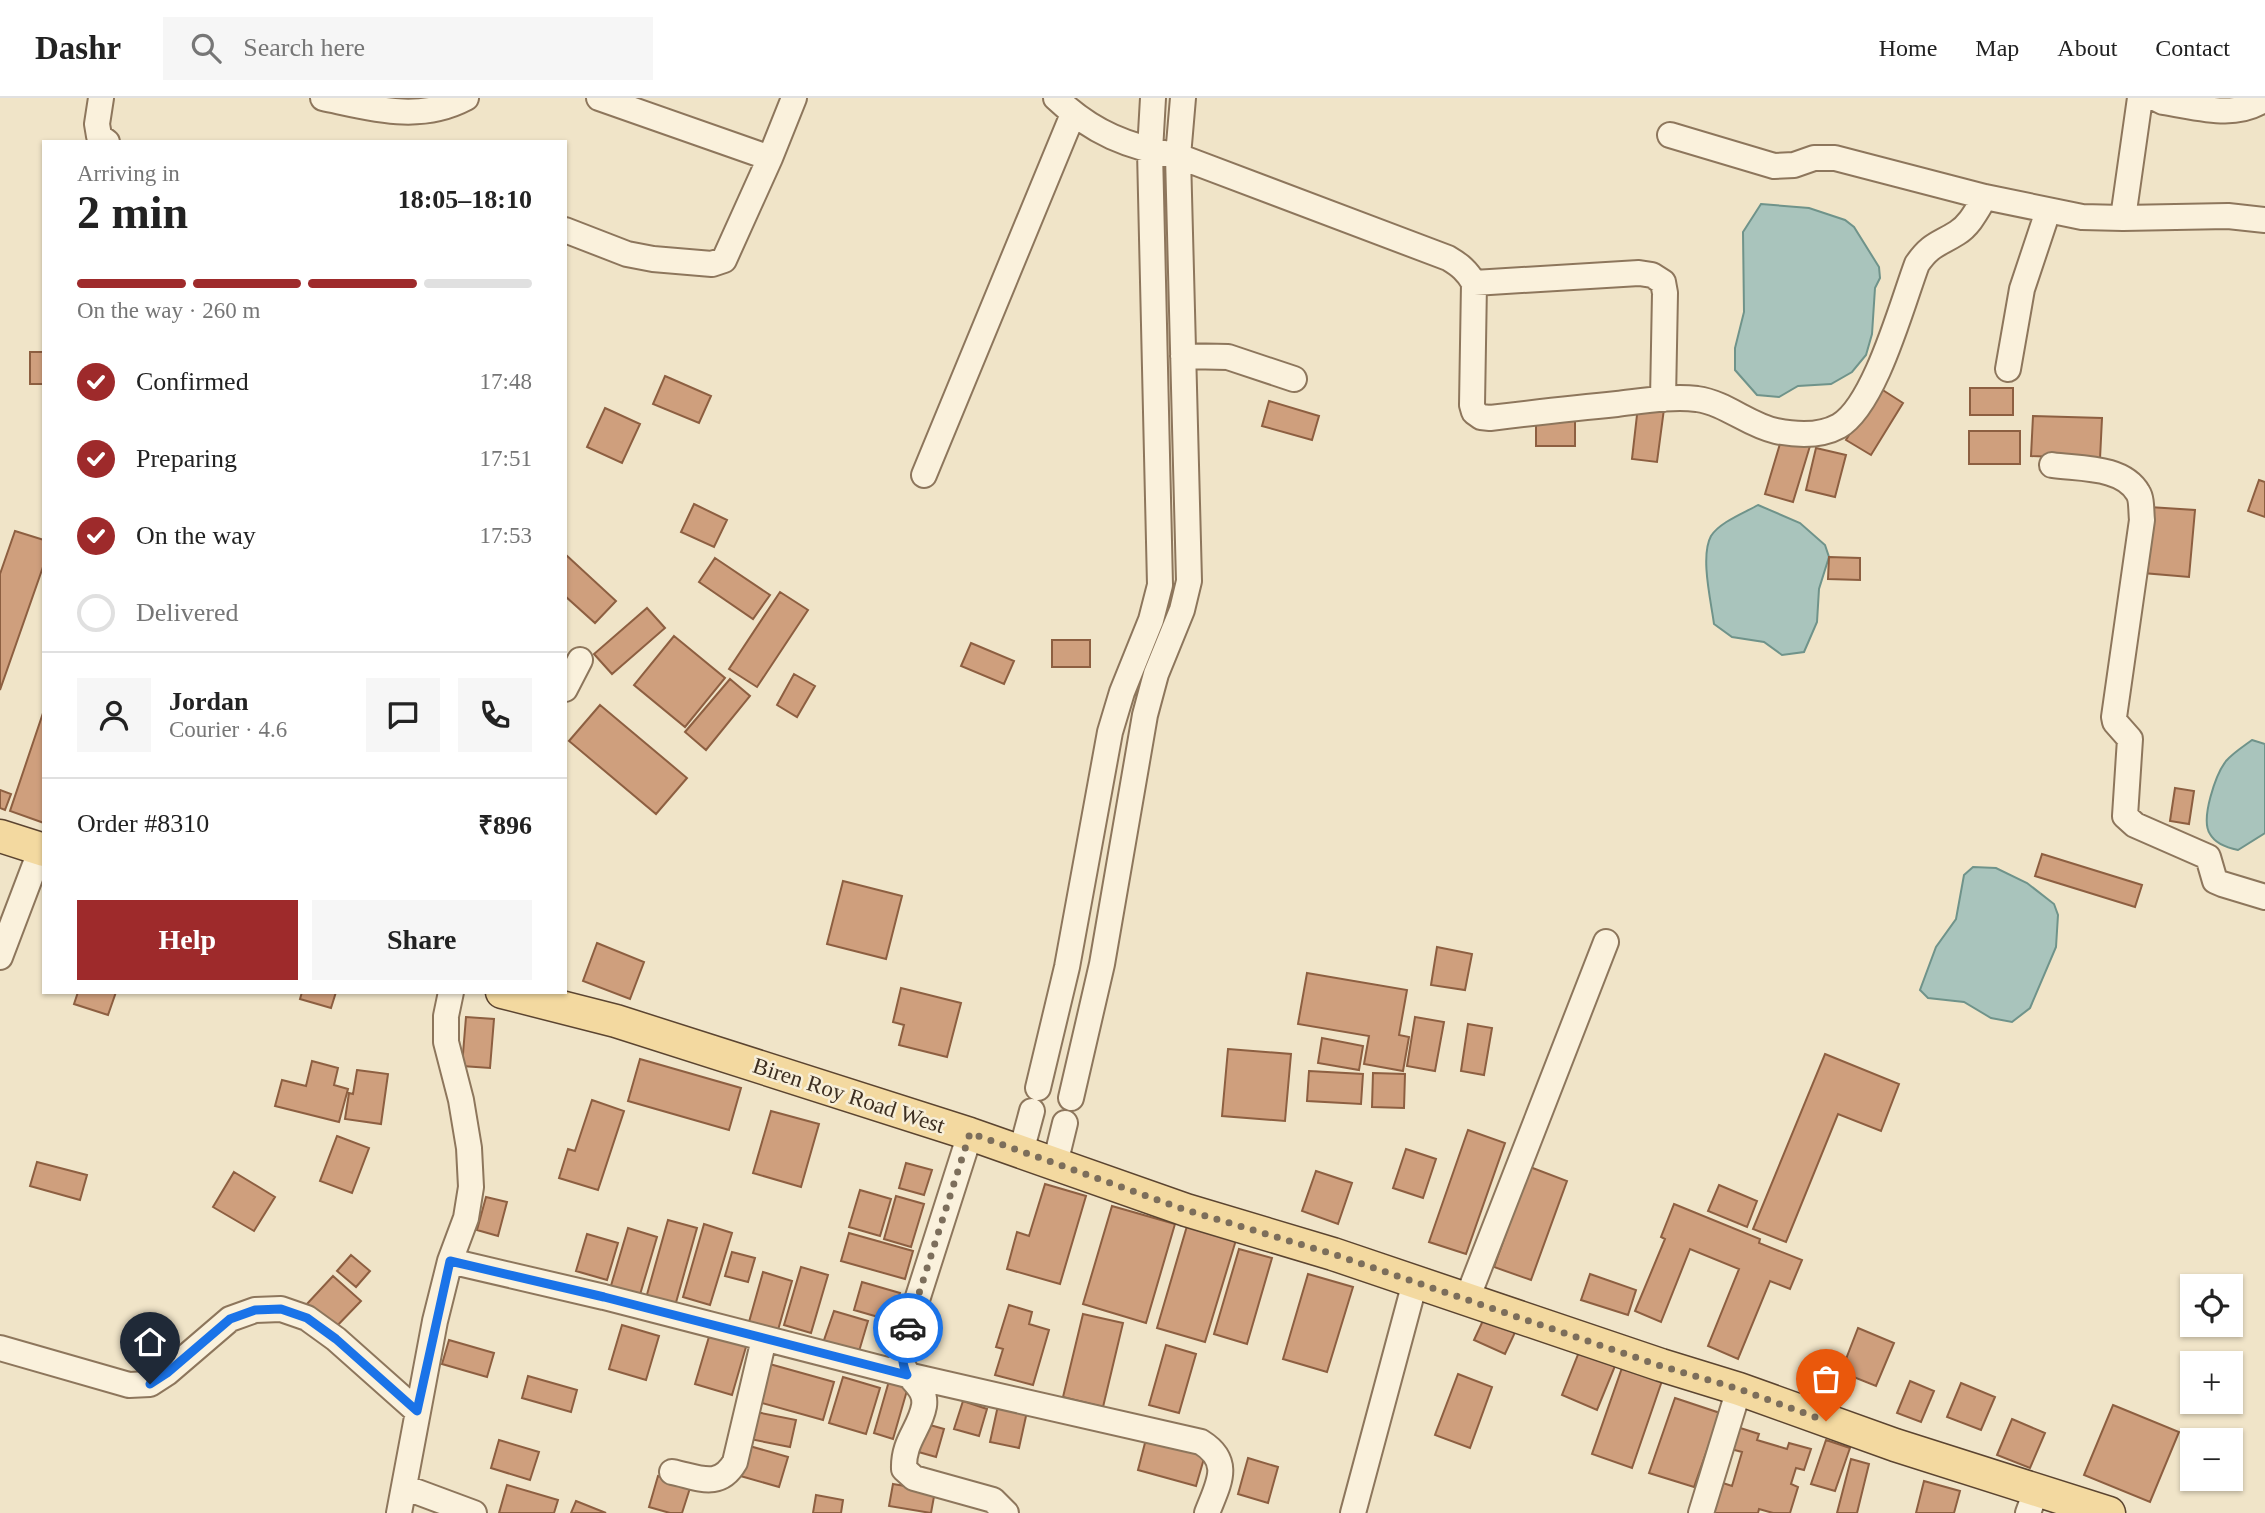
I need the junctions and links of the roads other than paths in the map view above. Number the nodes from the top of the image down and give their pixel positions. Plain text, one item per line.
1 (101, 98) edge
2 (323, 98) edge
3 (466, 98) edge
4 (599, 98) edge
5 (794, 98) edge
6 (1153, 98) edge
7 (1183, 98) edge
8 (2140, 98) edge
9 (2155, 98) edge
10 (2265, 99) edge
11 (1064, 106) edge
12 (1670, 135) dead end
13 (104, 140) edge
14 (1150, 151) junction
15 (1178, 156) junction
16 (769, 158) junction
17 (1985, 197) junction
18 (2048, 211) junction
19 (2123, 218) junction
20 (2265, 220) edge
21 (567, 231) edge
22 (1474, 283) junction
23 (1183, 356) junction
24 (2008, 369) dead end
25 (1294, 379) dead end
26 (1662, 399) junction
27 (2052, 465) dead end
28 (923, 475) dead end
29 (580, 660) dead end
30 (567, 685) edge
31 (0, 836) edge
32 (42, 850) edge
33 (42, 852) edge
34 (2265, 897) edge
35 (1606, 942) dead end
36 (0, 957) edge
37 (451, 994) edge
38 (510, 994) edge
39 (1071, 1098) dead end
40 (1065, 1123) dead end
41 (970, 1133) junction
42 (1021, 1152) junction
43 (1055, 1164) junction
44 (450, 1261) junction
45 (1415, 1282) junction
46 (1467, 1299) junction
47 (764, 1339) junction
48 (0, 1348) edge
49 (907, 1375) junction
50 (1739, 1389) junction
51 (417, 1411) junction
52 (672, 1472) dead end
53 (404, 1487) junction
54 (2032, 1502) edge
55 (399, 1513) edge
56 (474, 1513) edge
57 (1006, 1513) edge
58 (1207, 1513) edge
59 (1353, 1513) edge
60 (1702, 1513) edge
61 (2109, 1513) edge

1 - 13 street
2 - 3 street
4 - 16 street
5 - 16 street
6 - 14 street
7 - 15 street
8 - 19 street
9 - 10 street
11 - 14 street
11 - 28 street
12 - 17 street
14 - 15 street
14 - 42 street
15 - 22 street
15 - 23 street
16 - 21 street
17 - 18 street
17 - 26 street
18 - 19 street
18 - 24 street
19 - 20 street
22 - 26 street
22 - 26 street
23 - 25 street
23 - 39 street
27 - 34 street
29 - 30 street
31 - 32 main road
33 - 36 street
35 - 46 street
37 - 44 street
38 - 41 main road, Biren Roy Road West
40 - 43 street
41 - 42 main road, Biren Roy Road West
41 - 49 street
42 - 43 main road, Biren Roy Road West
43 - 45 main road, Biren Roy Road West
44 - 47 street
44 - 51 street
45 - 46 main road, Biren Roy Road West
45 - 59 street
46 - 50 main road, Biren Roy Road West
47 - 49 street
47 - 52 street
48 - 51 street
49 - 57 street
49 - 58 street
50 - 54 main road, Biren Roy Road West
50 - 60 street
51 - 53 street
53 - 55 street
53 - 56 street
54 - 61 main road, Biren Roy Road West

